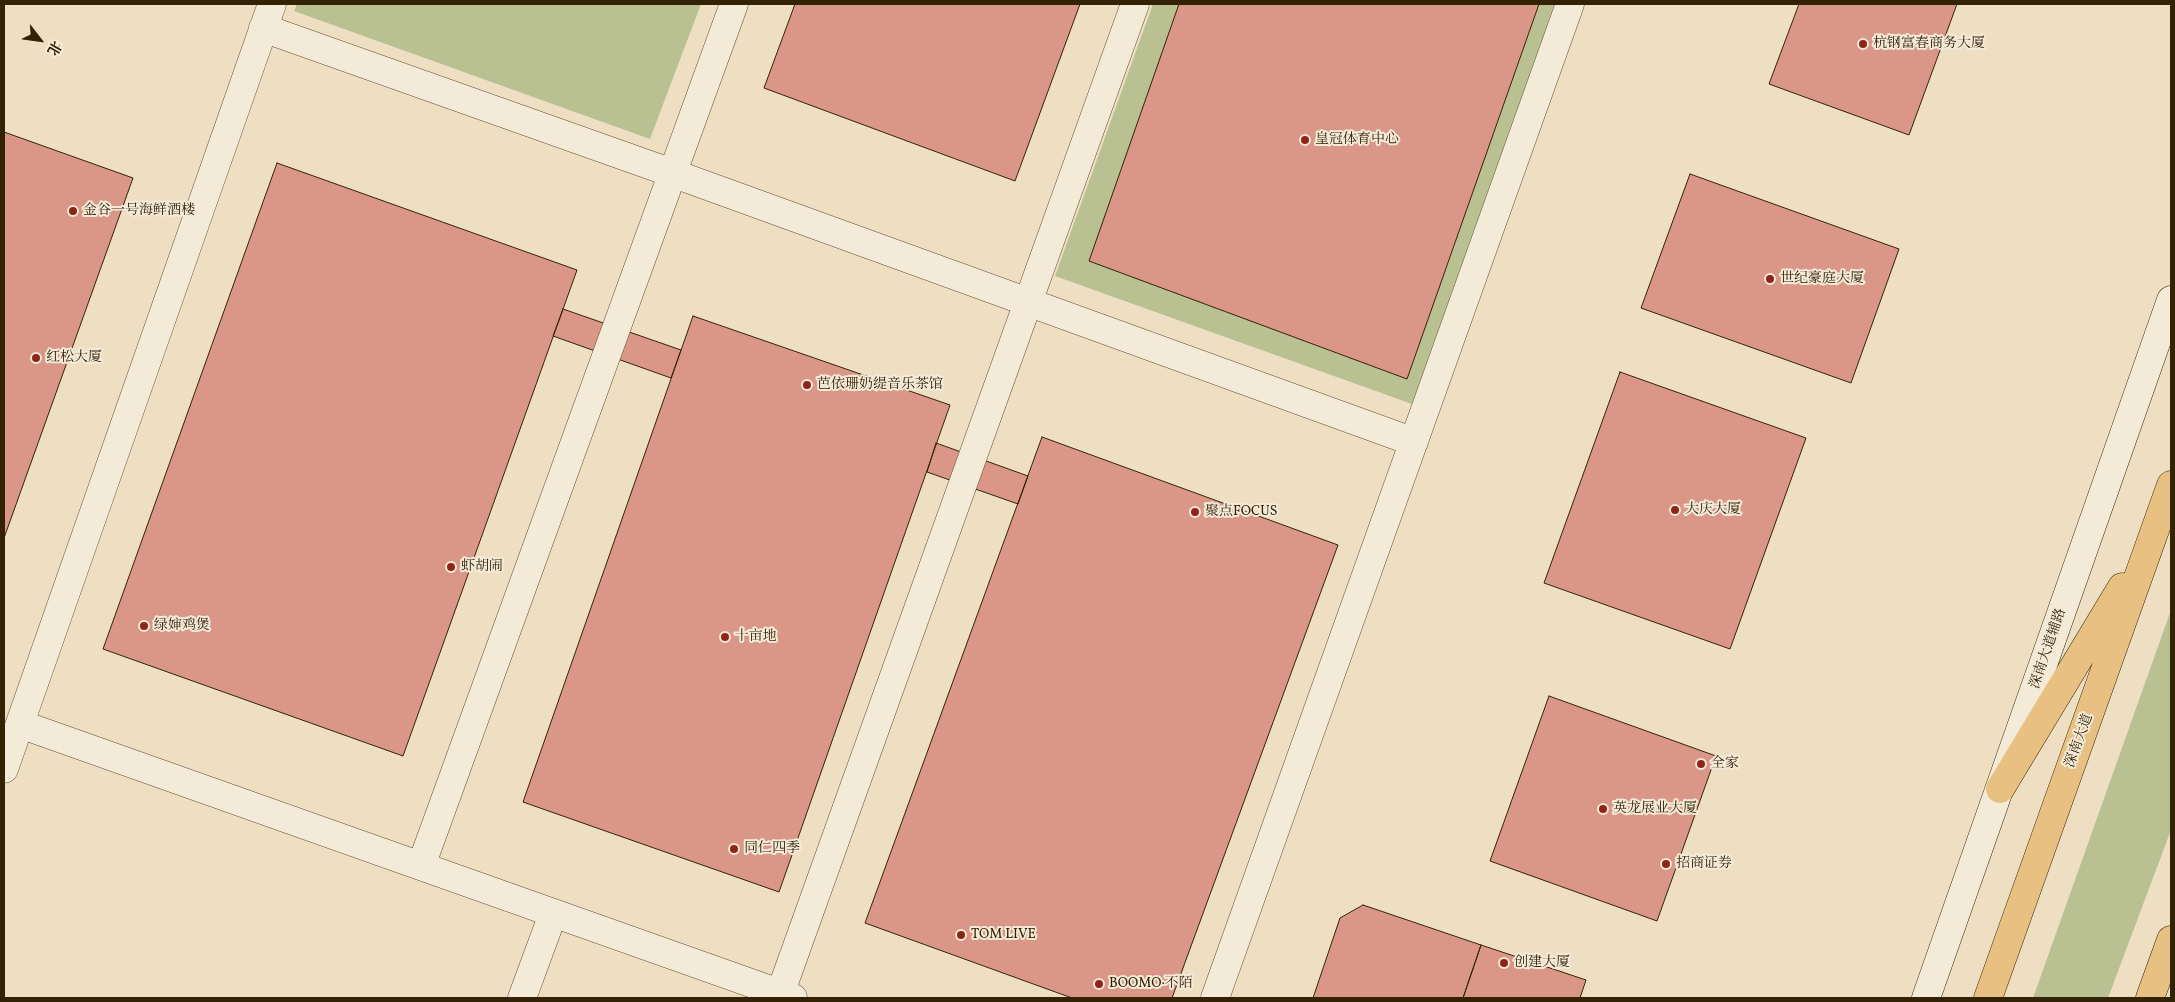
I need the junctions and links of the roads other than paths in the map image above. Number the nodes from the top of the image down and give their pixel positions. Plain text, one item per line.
1 (734, 4) edge
2 (1134, 4) edge
3 (1570, 4) edge
4 (268, 16) edge
5 (672, 173) junction
6 (2171, 300) edge
7 (1028, 301) junction
8 (1414, 442) junction
9 (2171, 485) edge
10 (2152, 539) junction
11 (20, 724) junction
12 (4, 769) edge
13 (2000, 789) junction
14 (421, 866) junction
15 (553, 914) junction
16 (2171, 940) edge
17 (787, 996) edge
18 (522, 998) edge
19 (1215, 998) edge
20 (1926, 998) edge
21 (1988, 998) edge
22 (2150, 998) edge

1 - 5 street
2 - 7 street
3 - 8 street
4 - 5 street
4 - 11 street
5 - 7 street
5 - 14 street
6 - 13 street, 深南大道辅路
7 - 8 street
7 - 17 street
8 - 19 street
9 - 10 main road, 深南大道
10 - 13 main road
10 - 21 main road, 深南大道
11 - 12 street
11 - 14 street
13 - 20 street, 深南大道辅路
14 - 15 street
15 - 17 street
15 - 18 street
16 - 22 main road

